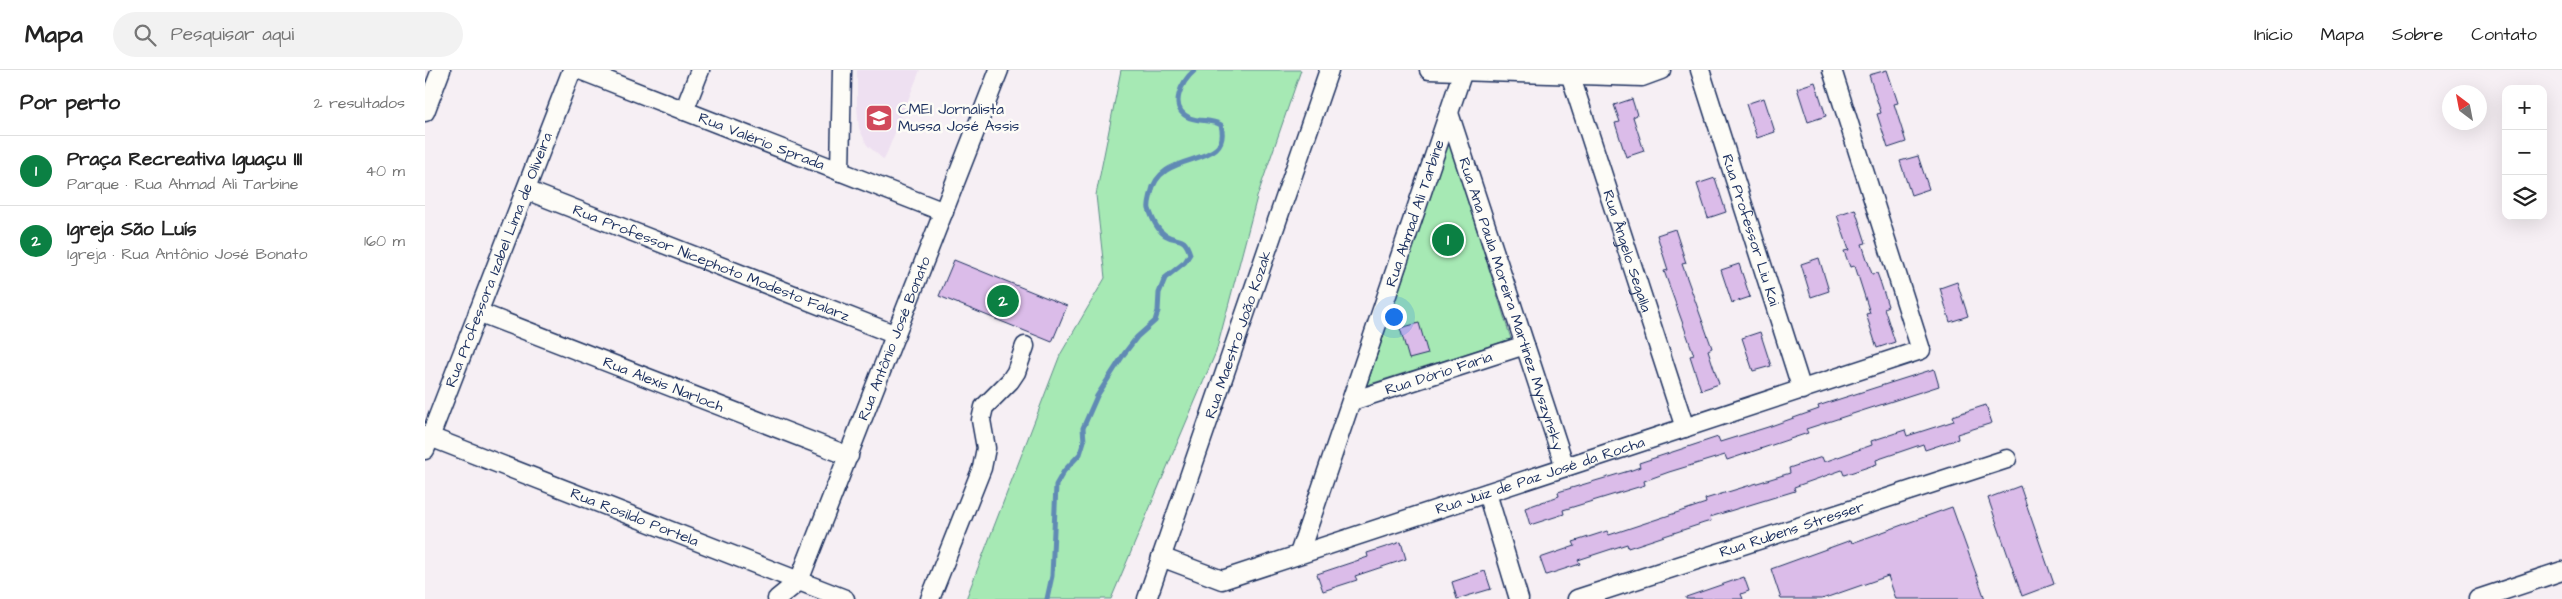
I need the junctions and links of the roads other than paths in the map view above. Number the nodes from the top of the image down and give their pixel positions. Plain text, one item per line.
1 (441, 70) edge
2 (572, 70) edge
3 (580, 70) edge
4 (700, 70) edge
5 (842, 70) edge
6 (999, 70) edge
7 (1329, 70) edge
8 (1429, 70) edge
9 (1661, 70) edge
10 (1700, 70) edge
11 (1831, 70) edge
12 (1463, 71) edge
13 (1569, 74) junction
14 (684, 111) junction
15 (425, 112) edge
16 (1449, 113) junction
17 (840, 172) junction
18 (525, 190) junction
19 (944, 212) junction
20 (479, 312) junction
21 (896, 335) junction
22 (1525, 345) junction
23 (1025, 346) dead end
24 (1802, 390) junction
25 (1352, 401) junction
26 (1685, 428) junction
27 (427, 441) edge
28 (849, 456) junction
29 (2007, 460) dead end
30 (1565, 467) junction
31 (1487, 493) junction
32 (1299, 554) junction
33 (1161, 557) junction
34 (2562, 571) edge
35 (799, 581) junction
36 (777, 599) edge
37 (845, 599) edge
38 (930, 599) edge
39 (1147, 599) edge
40 (1519, 599) edge
41 (1577, 599) edge
42 (2478, 599) edge

1 - 15 street
2 - 18 street, Rua Professora Izabel Lima de Oliveira
3 - 14 street, Rua Valério Sprada
4 - 14 street
5 - 17 street
6 - 19 street, Rua Antônio José Bonato
7 - 33 street, Rua Maestro João Kozak
8 - 12 street
9 - 13 street
10 - 24 street, Rua Professor Liu Kai
11 - 24 street, Rua Juiz de Paz José da Rocha
12 - 13 street
12 - 16 street, Rua Ahmad Ali Tarbine
13 - 26 street, Rua Ângelo Segalla
14 - 17 street, Rua Valério Sprada
16 - 22 street, Rua Ana Paula Moreira Martinez Myszynsky
16 - 25 street, Rua Ahmad Ali Tarbine
17 - 19 street, Rua Valério Sprada
18 - 20 street, Rua Professora Izabel Lima de Oliveira
18 - 21 street, Rua Professor Nicephoto Modesto Falarz
19 - 21 street, Rua Antônio José Bonato
20 - 27 street, Rua Professora Izabel Lima de Oliveira
20 - 28 street, Rua Alexis Narloch
21 - 28 street, Rua Antônio José Bonato
22 - 25 street, Rua Dório Faria
22 - 30 street, Rua Ana Paula Moreira Martinez Myszynsky
23 - 38 street
24 - 26 street, Rua Juiz de Paz José da Rocha
25 - 32 street, Rua Ahmad Ali Tarbine
26 - 30 street, Rua Juiz de Paz José da Rocha
27 - 35 street, Rua Rosildo Portela
28 - 35 street, Rua Antônio José Bonato
29 - 41 street, Rua Rubens Stresser
30 - 31 street, Rua Juiz de Paz José da Rocha
31 - 32 street, Rua Juiz de Paz José da Rocha
31 - 40 street
32 - 33 street, Rua Juiz de Paz José da Rocha
33 - 39 street, Rua Maestro João Kozak
34 - 42 street
35 - 36 street, Rua Antônio José Bonato
35 - 37 street, Rua Rosildo Portela

